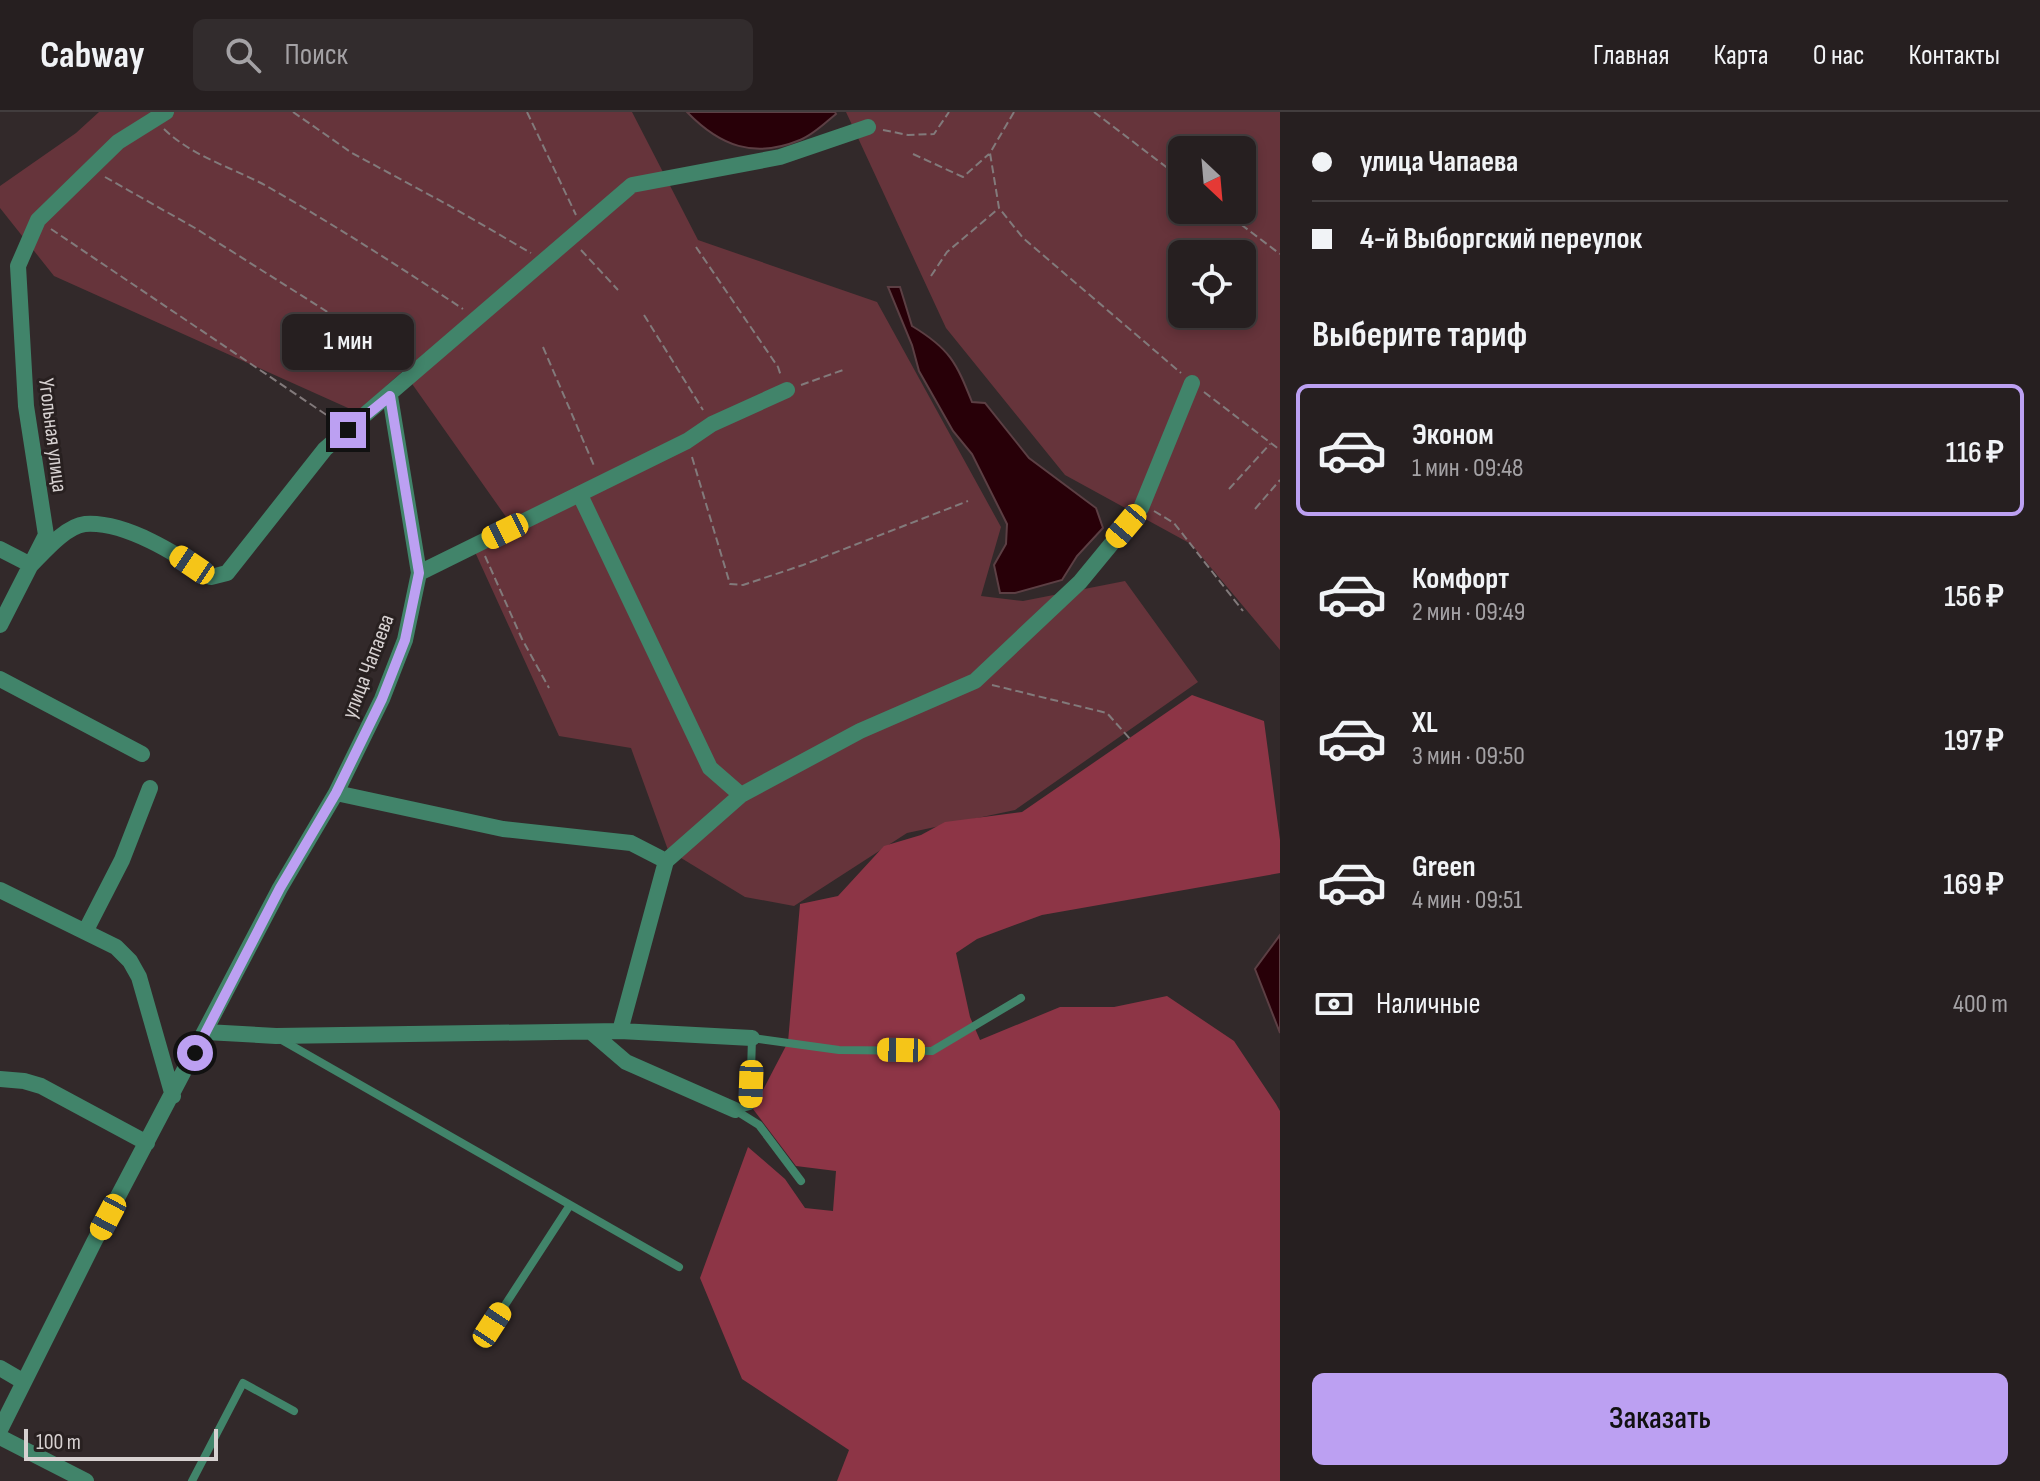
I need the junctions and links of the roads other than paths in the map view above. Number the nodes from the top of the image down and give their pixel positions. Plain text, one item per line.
1 (160, 116) edge
2 (868, 127) road end
3 (1192, 383) road end
4 (787, 390) road end
5 (390, 396) junction
6 (580, 495) junction
7 (0, 549) edge
8 (31, 565) junction
9 (419, 573) junction
10 (0, 625) edge
11 (0, 679) edge
12 (142, 754) dead end
13 (150, 788) dead end
14 (336, 793) junction
15 (741, 795) junction
16 (666, 861) junction
17 (0, 890) edge
18 (85, 932) junction
19 (1021, 998) dead end
20 (620, 1031) junction
21 (206, 1032) junction
22 (591, 1032) junction
23 (276, 1036) junction
24 (752, 1038) junction
25 (0, 1079) edge
26 (173, 1096) junction
27 (735, 1110) junction
28 (147, 1143) junction
29 (801, 1181) dead end
30 (570, 1205) junction
31 (679, 1267) dead end
32 (492, 1325) dead end
33 (0, 1368) edge
34 (24, 1382) junction
35 (294, 1411) dead end
36 (0, 1430) edge
37 (0, 1437) edge
38 (86, 1481) edge
39 (192, 1481) edge

1 - 8 street, Угольная улица
2 - 5 street
3 - 15 street
4 - 6 street
5 - 8 street
5 - 9 street, улица Чапаева
6 - 9 street
6 - 15 street
7 - 8 street
8 - 10 street, Угольная улица
9 - 14 street, улица Чапаева
11 - 12 street
13 - 18 street
14 - 16 street
14 - 21 street, улица Чапаева
15 - 16 street
16 - 20 street
17 - 18 street
18 - 26 street
19 - 24 lane
20 - 22 street
20 - 24 street
21 - 23 street
21 - 26 street, улица Чапаева
22 - 23 street
22 - 27 street
23 - 30 lane
24 - 27 lane
25 - 28 street
26 - 28 street, улица Чапаева
27 - 29 lane
28 - 34 street, улица Чапаева
30 - 31 lane
30 - 32 lane
33 - 34 street
34 - 36 street, улица Чапаева
35 - 39 lane
37 - 38 street

